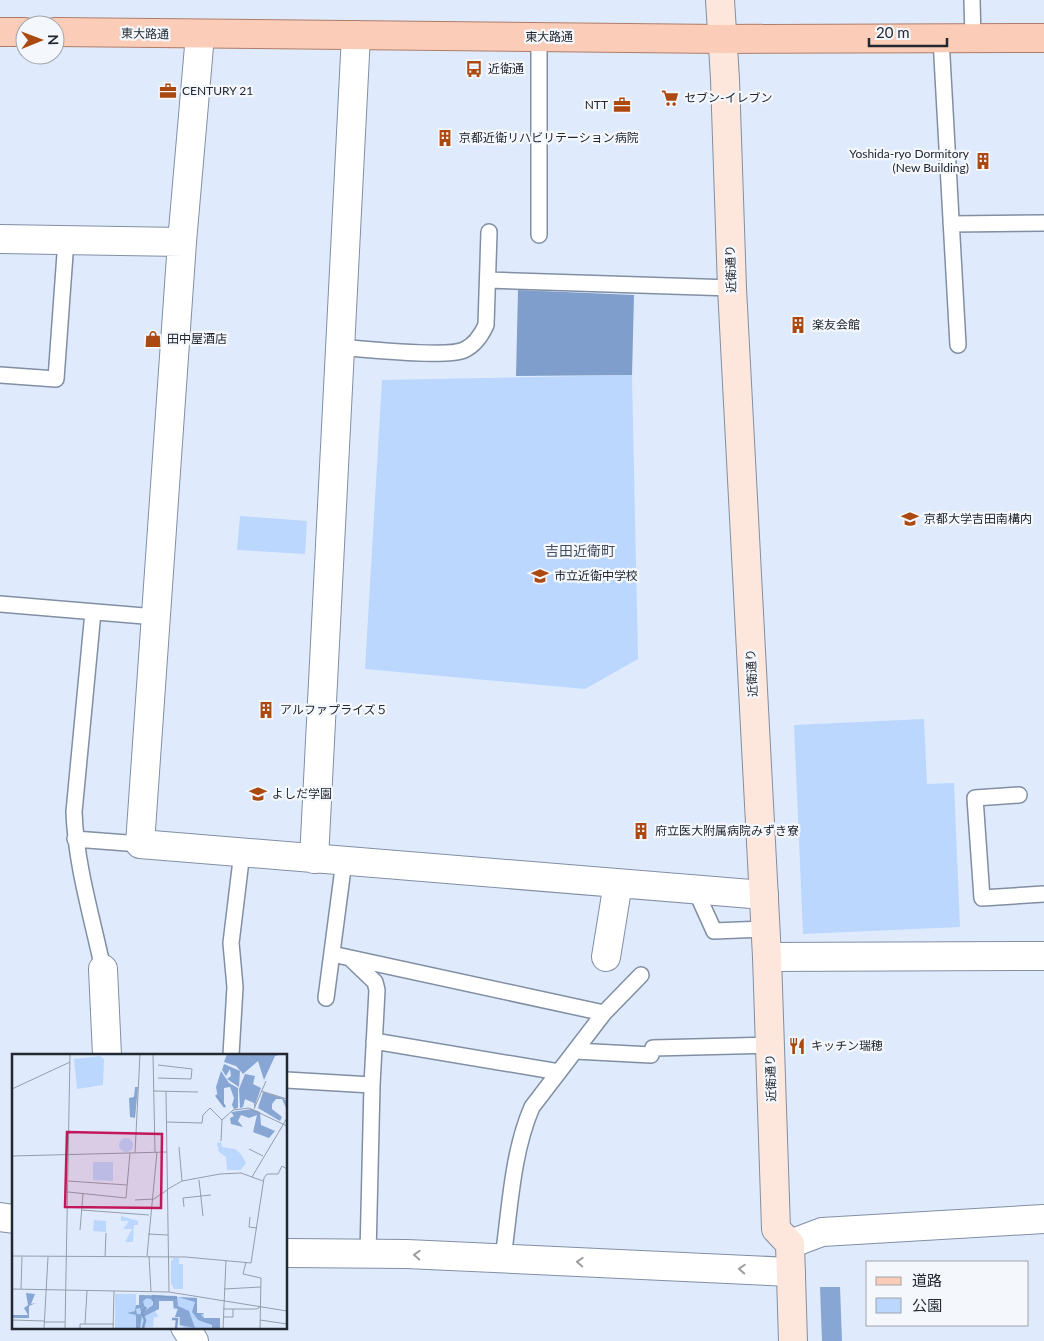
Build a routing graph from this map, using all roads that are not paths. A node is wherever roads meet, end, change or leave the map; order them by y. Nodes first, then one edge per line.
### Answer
1 (720, 0) edge
2 (972, 0) edge
3 (0, 32) edge
4 (15, 32) edge
5 (65, 32) edge
6 (200, 35) junction
7 (356, 36) junction
8 (539, 37) junction
9 (722, 38) junction
10 (973, 38) junction
11 (1044, 38) edge
12 (941, 39) junction
13 (1044, 223) edge
14 (951, 224) junction
15 (489, 232) dead end
16 (539, 235) dead end
17 (0, 239) edge
18 (66, 240) junction
19 (182, 242) junction
20 (488, 280) junction
21 (732, 288) junction
22 (958, 345) dead end
23 (339, 347) junction
24 (0, 375) edge
25 (0, 604) edge
26 (93, 612) junction
27 (156, 616) junction
28 (1019, 795) dead end
29 (75, 839) junction
30 (140, 844) junction
31 (242, 852) junction
32 (314, 858) junction
33 (344, 861) junction
34 (618, 883) junction
35 (695, 889) junction
36 (1044, 894) edge
37 (764, 895) junction
38 (766, 929) junction
39 (332, 954) junction
40 (1044, 956) edge
41 (606, 957) dead end
42 (767, 957) junction
43 (349, 958) junction
44 (103, 969) joint
45 (641, 975) dead end
46 (326, 998) dead end
47 (604, 1013) junction
48 (374, 1041) junction
49 (770, 1045) junction
50 (575, 1051) junction
51 (107, 1054) edge
52 (231, 1054) edge
53 (559, 1072) junction
54 (288, 1080) edge
55 (372, 1085) junction
56 (1044, 1219) edge
57 (790, 1244) junction
58 (288, 1252) edge
59 (368, 1254) junction
60 (503, 1258) junction
61 (791, 1272) junction
62 (187, 1328) edge
63 (194, 1341) edge
64 (793, 1341) edge

1 - 9 street, 近衛通り
2 - 10 lane
3 - 4 main road
5 - 6 main road, 東大路通
6 - 7 main road, 東大路通
6 - 19 street
7 - 8 main road, 東大路通
7 - 23 street
8 - 9 main road, 東大路通
8 - 16 lane
9 - 12 main road, 東大路通
9 - 21 street, 近衛通り
10 - 11 main road, 東大路通
10 - 12 main road, 東大路通
12 - 14 lane
13 - 14 lane
14 - 22 lane
15 - 20 lane
17 - 18 street
18 - 19 street
18 - 24 lane
19 - 27 street
20 - 21 lane
20 - 23 lane
21 - 37 street, 近衛通り
23 - 32 street
25 - 26 lane
26 - 27 lane
26 - 29 lane
27 - 30 street
28 - 36 lane
29 - 30 lane
29 - 44 lane
30 - 31 street
31 - 32 street
31 - 52 lane
32 - 33 street
33 - 34 street
33 - 39 lane
34 - 35 street
34 - 41 street
35 - 37 street
35 - 38 lane
37 - 38 street, 近衛通り
38 - 42 street, 近衛通り
39 - 43 lane
39 - 46 lane
40 - 42 street
42 - 49 street, 近衛通り
43 - 47 lane
43 - 48 lane
44 - 51 street
45 - 47 lane
47 - 50 lane
48 - 53 lane
48 - 55 lane
49 - 50 lane
49 - 57 street, 近衛通り
50 - 53 lane
53 - 60 lane
54 - 55 lane
55 - 59 lane
56 - 57 street
57 - 61 street
58 - 59 street
60 -> 59 street
61 -> 60 street
61 - 64 street
62 - 63 street

